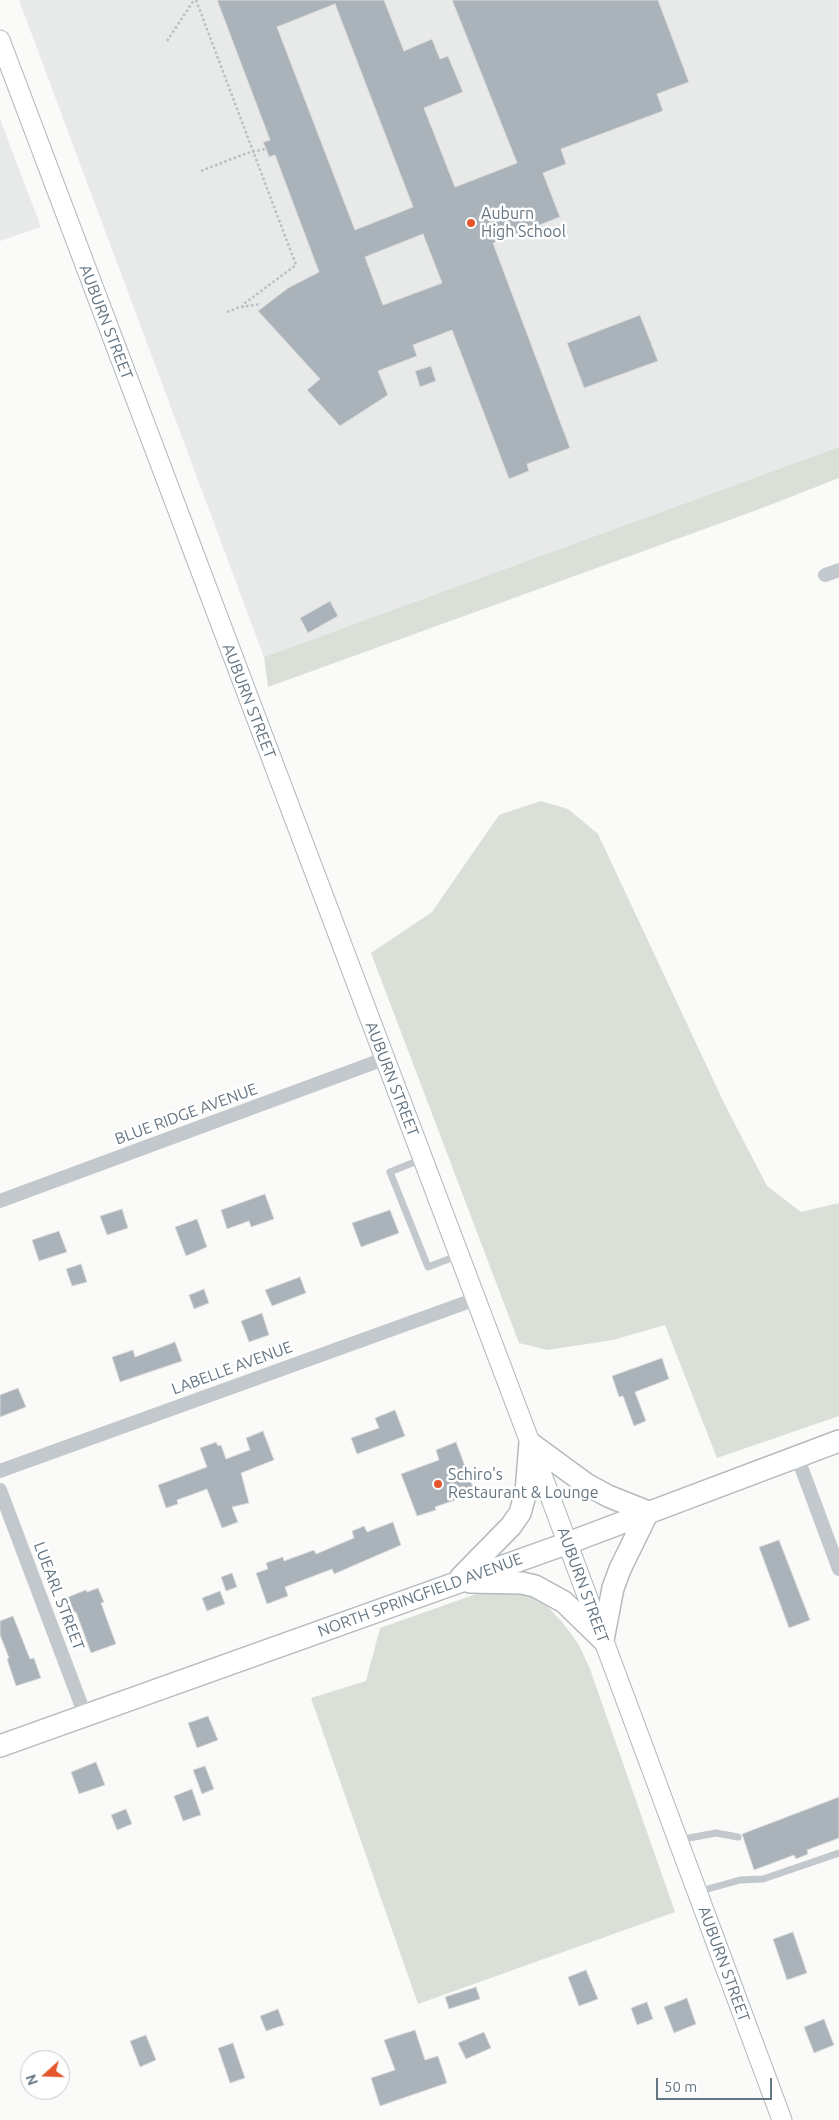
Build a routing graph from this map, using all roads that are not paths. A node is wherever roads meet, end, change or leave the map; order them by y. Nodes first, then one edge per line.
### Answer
1 (0, 40) edge
2 (839, 570) edge
3 (825, 575) dead end
4 (384, 1059) junction
5 (423, 1159) junction
6 (0, 1201) edge
7 (459, 1255) junction
8 (476, 1299) junction
9 (839, 1441) edge
10 (530, 1444) junction
11 (797, 1456) junction
12 (0, 1471) edge
13 (0, 1490) edge
14 (648, 1512) junction
15 (568, 1543) junction
16 (839, 1569) edge
17 (458, 1581) junction
18 (603, 1640) junction
19 (84, 1715) junction
20 (0, 1746) edge
21 (738, 1837) dead end
22 (678, 1840) junction
23 (839, 1853) edge
24 (697, 1892) junction
25 (782, 2120) edge

1 - 4 main road, AUBURN STREET
2 - 3 street
4 - 5 main road, AUBURN STREET
4 - 6 street, BLUE RIDGE AVENUE
5 - 7 main road, AUBURN STREET
5 - 7 lane
7 - 8 main road, AUBURN STREET
8 - 10 main road, AUBURN STREET
8 - 12 street, LABELLE AVENUE
9 - 11 main road, NORTH SPRINGFIELD AVENUE
10 - 14 main road
10 - 15 main road, AUBURN STREET
10 - 17 main road
11 - 14 main road, NORTH SPRINGFIELD AVENUE
11 - 16 street
13 - 19 street, LUEARL STREET
14 - 15 main road, NORTH SPRINGFIELD AVENUE
14 - 18 main road
15 - 17 main road, NORTH SPRINGFIELD AVENUE
15 - 18 main road, AUBURN STREET
17 - 18 main road
17 - 19 main road, NORTH SPRINGFIELD AVENUE
18 - 22 main road, AUBURN STREET
19 - 20 main road, NORTH SPRINGFIELD AVENUE
21 - 22 lane
22 - 24 main road, AUBURN STREET
23 - 24 lane
24 - 25 main road, AUBURN STREET

